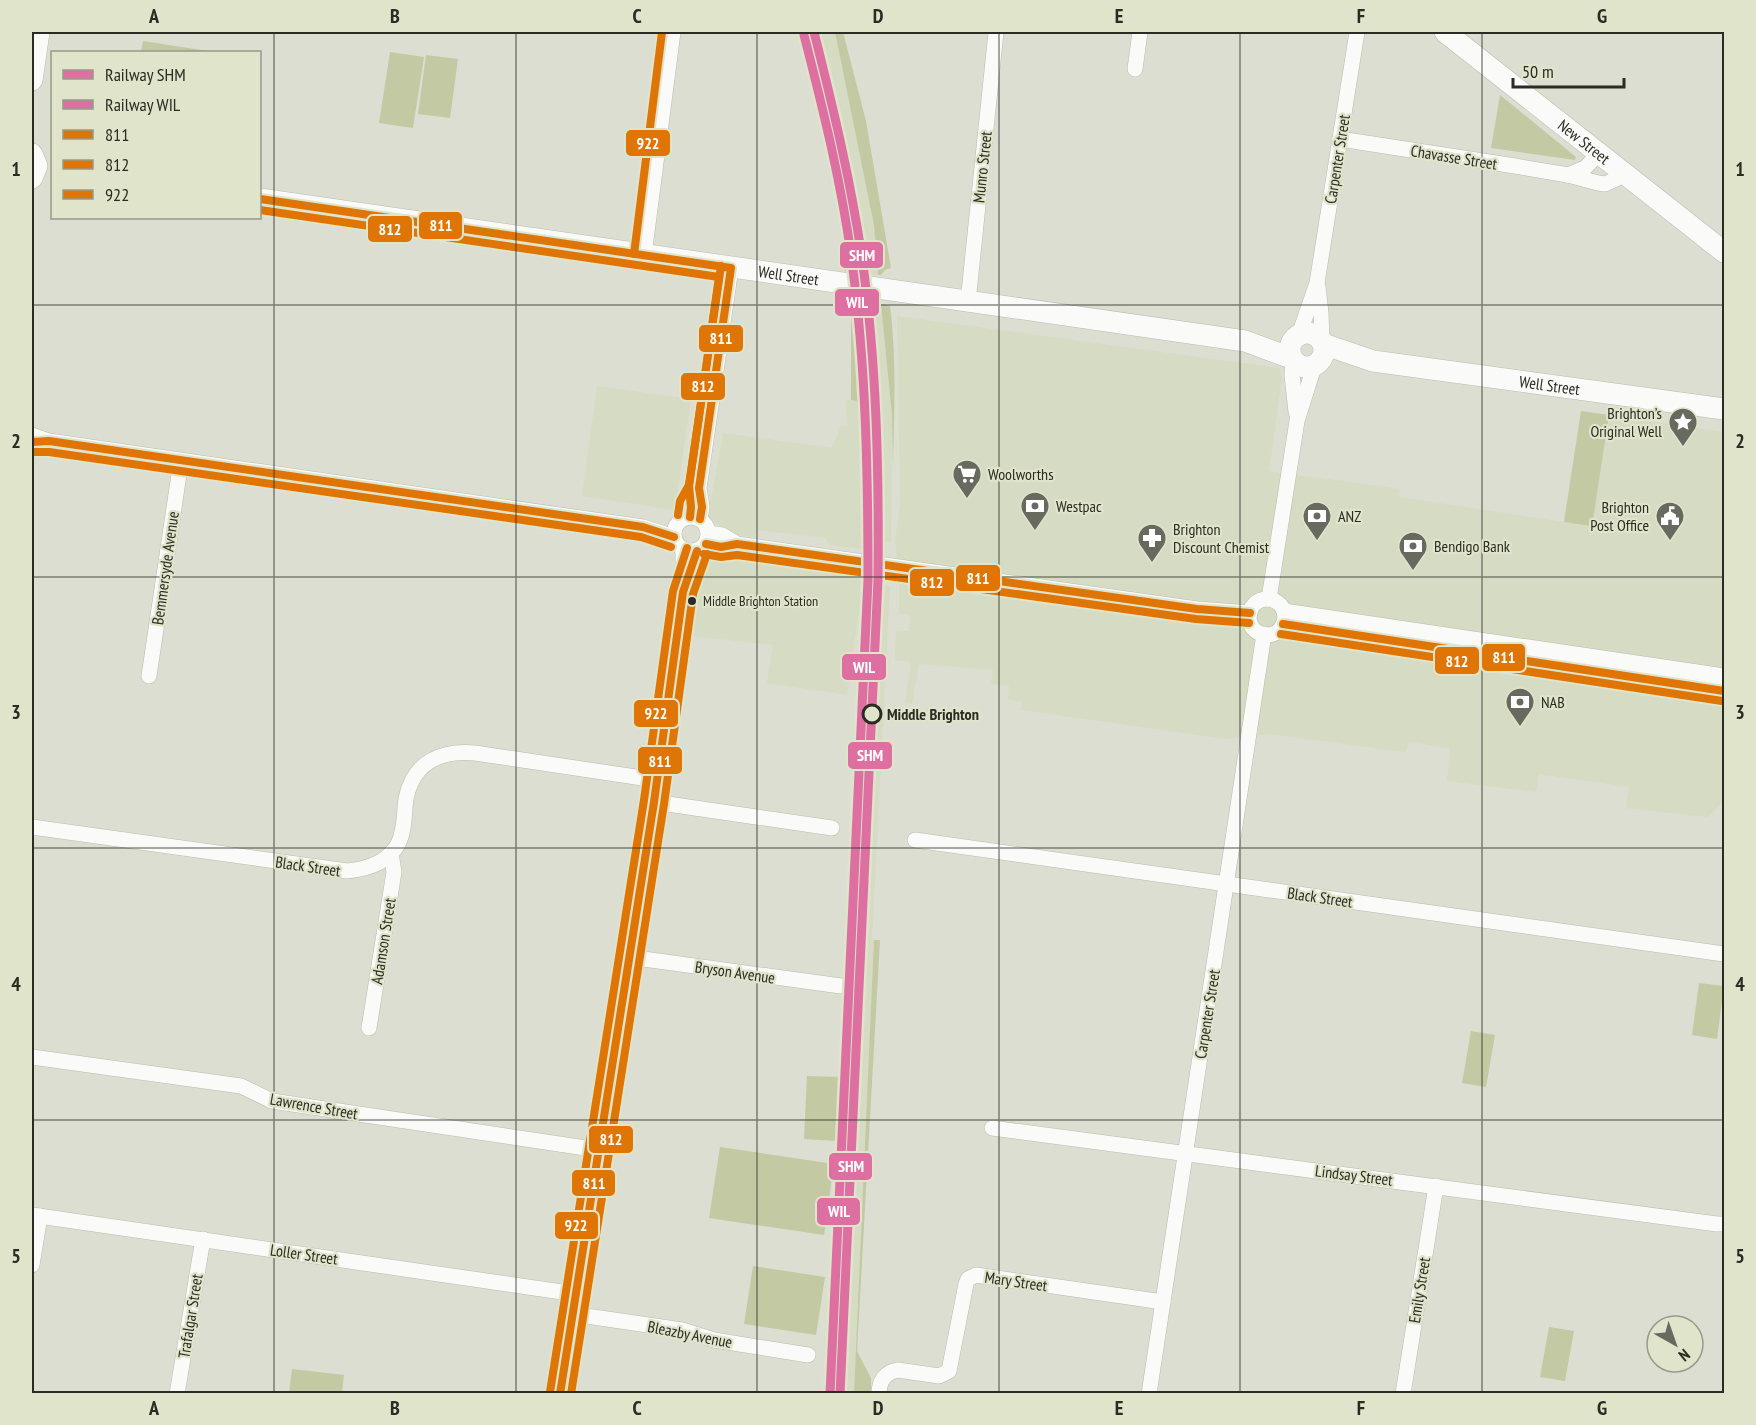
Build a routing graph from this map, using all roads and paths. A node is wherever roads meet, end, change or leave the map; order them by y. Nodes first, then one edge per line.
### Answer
1 (39, 32) edge
2 (673, 32) edge
3 (996, 32) edge
4 (1140, 32) edge
5 (1445, 32) edge
6 (1356, 33) edge
7 (1135, 69) dead end
8 (32, 80) edge
9 (1340, 139) junction
10 (1599, 153) junction
11 (1624, 173) junction
12 (1568, 175) junction
13 (261, 199) edge
14 (1725, 252) edge
15 (644, 255) junction
16 (730, 268) junction
17 (1317, 283) junction
18 (968, 302) junction
19 (1298, 336) junction
20 (1245, 341) junction
21 (1319, 354) junction
22 (1292, 360) junction
23 (1725, 409) edge
24 (1297, 421) junction
25 (32, 435) edge
26 (50, 441) junction
27 (32, 442) edge
28 (181, 461) junction
29 (685, 525) junction
30 (699, 544) junction
31 (1269, 599) junction
32 (1250, 613) junction
33 (1283, 618) junction
34 (1264, 634) junction
35 (149, 676) dead end
36 (1725, 676) edge
37 (1725, 691) edge
38 (657, 780) junction
39 (654, 802) junction
40 (32, 826) edge
41 (832, 828) dead end
42 (915, 840) dead end
43 (391, 853) junction
44 (1227, 884) junction
45 (1725, 954) edge
46 (629, 957) junction
47 (841, 986) dead end
48 (369, 1028) dead end
49 (32, 1057) edge
50 (992, 1128) dead end
51 (599, 1150) junction
52 (1186, 1153) junction
53 (1436, 1186) junction
54 (36, 1215) edge
55 (1722, 1225) edge
56 (203, 1239) junction
57 (32, 1265) edge
58 (576, 1294) junction
59 (1163, 1302) junction
60 (573, 1314) junction
61 (808, 1355) dead end
62 (177, 1394) edge
63 (560, 1394) edge
64 (879, 1394) edge
65 (1149, 1394) edge
66 (1403, 1394) edge

1 - 8 street
2 - 15 street
3 - 18 street, Munro Street
4 - 7 street
5 - 10 street, New Street
6 - 9 street, Carpenter Street
9 - 12 street, Chavasse Street
9 - 17 street, Carpenter Street
10 - 11 street, New Street
10 - 12 street
11 - 12 street, Chavasse Street
11 - 14 street, New Street
13 - 15 street, Well Street
15 - 16 street, Well Street
16 - 18 street, Well Street
16 - 29 street
17 - 19 street, Carpenter Street
17 - 21 street, Carpenter Street
18 - 20 street, Well Street
19 - 20 street, Well Street
19 - 21 street
19 - 22 street
20 - 22 street, Well Street
21 - 22 street
21 - 23 street, Well Street
21 - 24 street, Carpenter Street
22 - 24 street, Carpenter Street
24 - 31 street, Carpenter Street
25 - 26 street
26 - 27 street
26 - 28 street
28 - 29 street
28 - 35 street, Bemmersyde Avenue
29 - 30 street
29 - 30 street
30 - 32 street
30 - 38 street
31 - 32 street
31 - 33 street
32 - 34 street
33 - 34 street
33 - 36 street
33 - 37 street
34 - 44 street, Carpenter Street
38 - 39 street
38 - 43 street
39 - 41 street
39 - 46 street
40 - 43 street, Black Street
42 - 44 street, Black Street
43 - 48 street, Adamson Street
44 - 45 street, Black Street
44 - 52 street, Carpenter Street
46 - 47 street, Bryson Avenue
46 - 51 street
49 - 51 street, Lawrence Street
50 - 52 street, Lindsay Street
51 - 58 street
52 - 53 street, Lindsay Street
52 - 59 street, Carpenter Street
53 - 55 street, Lindsay Street
53 - 66 street, Emily Street
54 - 56 street, Loller Street
54 - 57 street
56 - 58 street, Loller Street
56 - 62 street, Trafalgar Street
58 - 60 street
59 - 64 street, Mary Street
59 - 65 street, Carpenter Street
60 - 61 street, Bleazby Avenue
60 - 63 street

